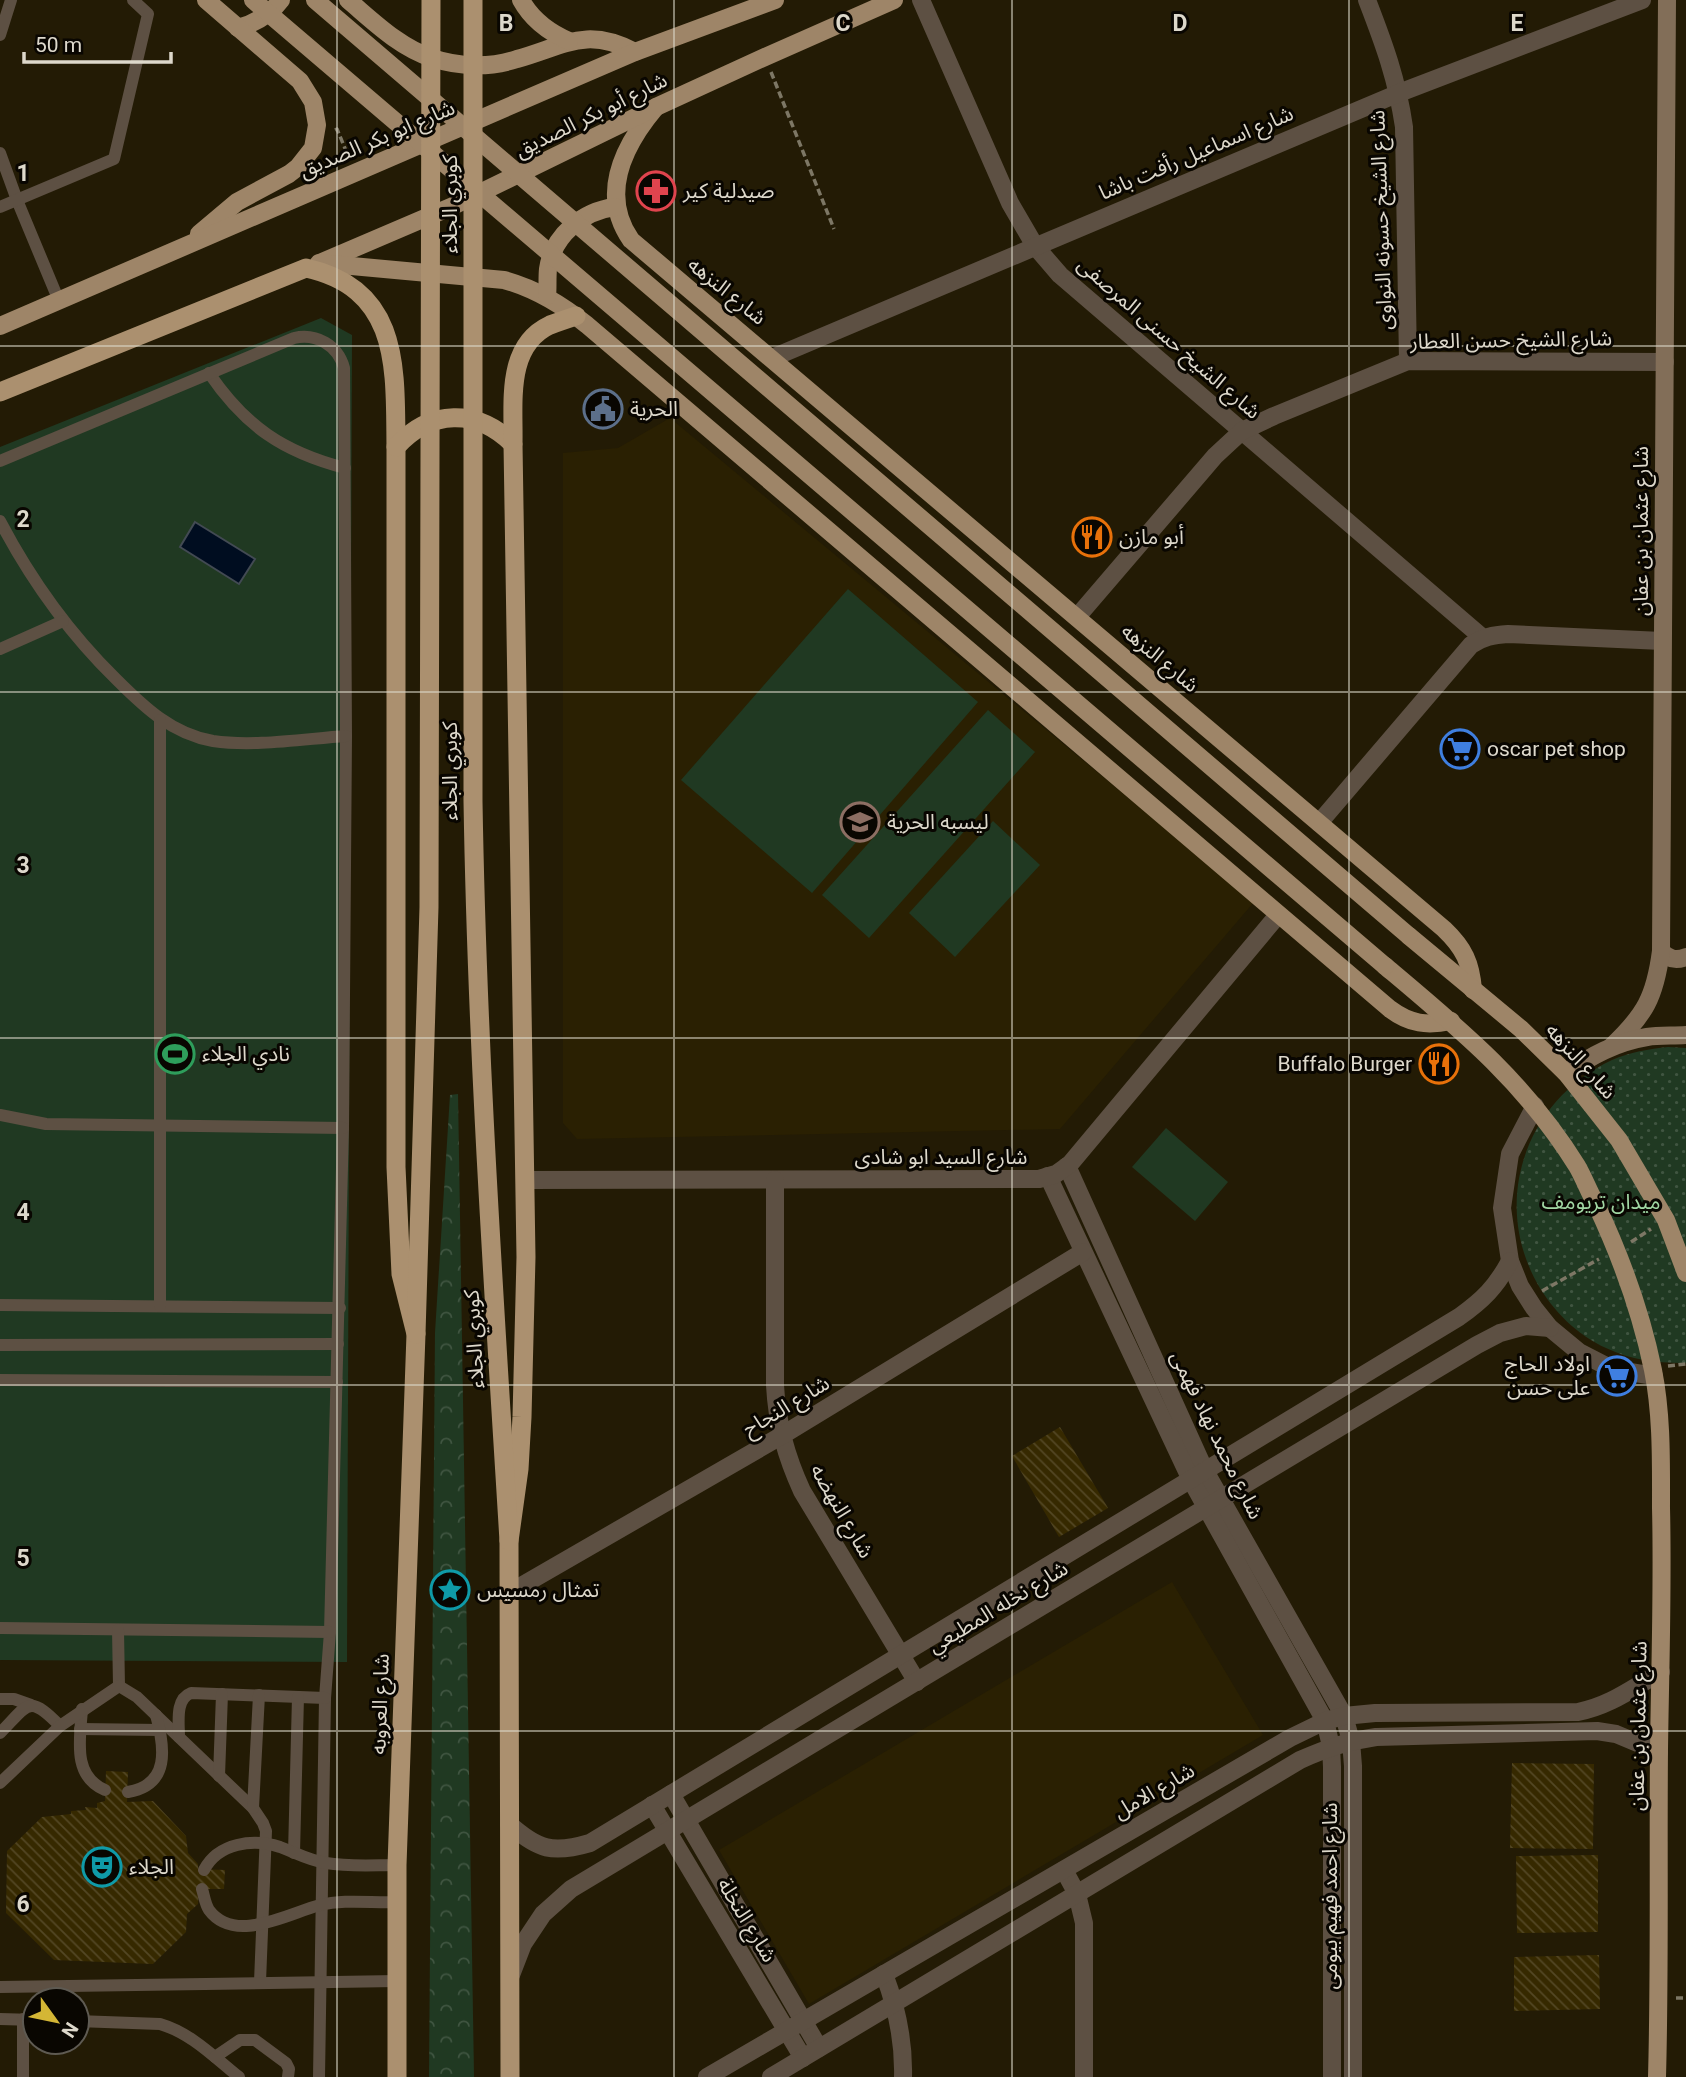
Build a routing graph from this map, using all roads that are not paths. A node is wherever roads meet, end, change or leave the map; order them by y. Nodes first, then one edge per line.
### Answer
1 (11, 0) edge
2 (133, 0) edge
3 (206, 0) edge
4 (253, 0) edge
5 (281, 0) edge
6 (315, 0) edge
7 (348, 0) edge
8 (431, 0) edge
9 (473, 0) edge
10 (521, 0) edge
11 (775, 0) edge
12 (894, 0) edge
13 (921, 0) edge
14 (1367, 0) edge
15 (1642, 0) edge
16 (1667, 0) edge
17 (239, 28) junction
18 (0, 35) edge
19 (569, 41) junction
20 (635, 52) junction
21 (1399, 93) junction
22 (656, 107) junction
23 (0, 153) edge
24 (17, 200) junction
25 (0, 207) edge
26 (615, 207) junction
27 (186, 246) junction
28 (1035, 246) junction
29 (313, 265) junction
30 (547, 296) junction
31 (59, 301) junction
32 (576, 316) junction
33 (0, 327) edge
34 (772, 358) junction
35 (1408, 361) junction
36 (1665, 362) junction
37 (209, 373) junction
38 (0, 393) edge
39 (1242, 431) junction
40 (513, 444) junction
41 (396, 447) junction
42 (0, 461) edge
43 (345, 468) junction
44 (0, 521) edge
45 (1077, 617) junction
46 (63, 621) junction
47 (1483, 638) junction
48 (1662, 641) junction
49 (0, 649) edge
50 (160, 720) junction
51 (346, 736) junction
52 (1319, 823) junction
53 (1278, 915) junction
54 (1661, 951) junction
55 (1686, 957) edge
56 (1473, 990) junction
57 (1451, 1021) junction
58 (1686, 1035) edge
59 (1611, 1047) junction
60 (1566, 1073) junction
61 (1535, 1106) junction
62 (0, 1115) edge
63 (160, 1125) junction
64 (343, 1128) junction
65 (1068, 1166) junction
66 (1048, 1177) junction
67 (526, 1180) junction
68 (775, 1180) junction
69 (1083, 1252) junction
70 (1510, 1261) junction
71 (1686, 1273) edge
72 (0, 1305) edge
73 (159, 1306) junction
74 (340, 1308) junction
75 (1550, 1328) junction
76 (416, 1334) junction
77 (338, 1344) junction
78 (0, 1345) edge
79 (1654, 1376) junction
80 (0, 1380) edge
81 (337, 1382) junction
82 (781, 1436) junction
83 (1198, 1475) junction
84 (1214, 1504) junction
85 (509, 1541) junction
86 (509, 1593) junction
87 (0, 1628) edge
88 (118, 1630) junction
89 (330, 1632) junction
90 (901, 1655) junction
91 (1661, 1672) junction
92 (917, 1682) junction
93 (119, 1686) junction
94 (222, 1694) junction
95 (259, 1695) junction
96 (298, 1697) junction
97 (325, 1698) junction
98 (0, 1699) edge
99 (31, 1706) junction
100 (82, 1709) junction
101 (156, 1714) junction
102 (1344, 1716) junction
103 (1325, 1721) junction
104 (60, 1726) junction
105 (80, 1730) junction
106 (160, 1730) junction
107 (0, 1733) edge
108 (179, 1737) junction
109 (1350, 1741) junction
110 (1331, 1746) junction
111 (1659, 1752) junction
112 (219, 1776) junction
113 (1, 1780) edge
114 (105, 1790) dead end
115 (128, 1792) dead end
116 (671, 1794) junction
117 (652, 1805) junction
118 (253, 1808) junction
119 (686, 1820) junction
120 (509, 1824) junction
121 (667, 1831) junction
122 (265, 1843) junction
123 (294, 1853) junction
124 (323, 1863) junction
125 (397, 1865) junction
126 (204, 1870) dead end
127 (1064, 1870) junction
128 (202, 1889) dead end
129 (1077, 1894) junction
130 (397, 1902) junction
131 (321, 1905) junction
132 (262, 1926) junction
133 (884, 1974) junction
134 (510, 1979) junction
135 (397, 1981) junction
136 (260, 1982) junction
137 (321, 1982) junction
138 (0, 1987) edge
139 (895, 2003) junction
140 (0, 2018) edge
141 (21, 2019) edge
142 (803, 2021) junction
143 (91, 2022) edge
144 (787, 2031) junction
145 (811, 2053) junction
146 (25, 2056) edge
147 (215, 2057) junction
148 (713, 2075) edge
149 (23, 2077) edge
150 (239, 2077) edge
151 (288, 2077) edge
152 (319, 2077) edge
153 (397, 2077) edge
154 (510, 2077) edge
155 (771, 2077) edge
156 (904, 2077) edge
157 (1084, 2077) edge
158 (1332, 2077) edge
159 (1353, 2077) edge
160 (1657, 2077) edge

1 - 18 lane
2 - 24 lane
3 - 17 main road
4 - 57 main road, bridge
5 - 17 main road
6 - 56 main road, bridge
7 - 19 main road
8 - 76 highway, كوبري الجلاء, bridge
9 - 85 highway, كوبري الجلاء, bridge
10 - 19 main road
11 - 20 main road, شارع ابو بكر الصديق
12 - 22 main road, شارع أبو بكر الصديق
13 - 28 street, شارع الشيخ حسنى المرصفى
14 - 21 street, شارع الشيخ حسونه النواوى
15 - 21 street, شارع اسماعيل رأفت باشا
16 - 36 main road, شارع عثمان بن عفان
17 - 27 main road
19 - 20 main road
20 - 27 main road, شارع ابو بكر الصديق
21 - 28 street, شارع اسماعيل رأفت باشا
21 - 35 street, شارع الشيخ حسونه النواوى
22 - 26 main road
22 - 29 main road, شارع أبو بكر الصديق
23 - 24 lane
24 - 25 lane
24 - 31 lane
26 - 30 main road
26 - 34 main road, شارع النزهه
27 - 31 main road, شارع ابو بكر الصديق
28 - 34 street, شارع اسماعيل رأفت باشا
28 - 39 street, شارع الشيخ حسنى المرصفى
29 - 30 main road
29 - 38 highway
29 - 41 highway
30 - 32 main road
31 - 33 main road, شارع ابو بكر الصديق
32 - 40 highway
32 - 53 main road
34 - 45 main road, شارع النزهه
35 - 36 street, شارع الشيخ حسن العطار
35 - 39 street, شارع الشيخ حسن العطار
36 - 48 main road, شارع عثمان بن عفان
37 - 42 lane
37 - 43 lane
37 - 43 lane
39 - 45 street, شارع الشيخ حسن العطار
39 - 47 street, شارع الشيخ حسنى المرصفى
40 - 41 highway
40 - 67 highway
41 - 76 highway
43 - 51 lane
44 - 46 lane
45 - 52 main road, شارع النزهه
46 - 49 lane
46 - 50 lane
47 - 48 street
47 - 52 street
48 - 54 main road, شارع عثمان بن عفان
50 - 51 lane
50 - 63 lane
51 - 64 lane
52 - 56 main road, شارع النزهه
53 - 57 main road
53 - 65 street, شارع السيد ابو شادى
54 - 55 main road
54 - 59 main road, شارع عثمان بن عفان
56 - 60 main road, شارع النزهه
57 - 61 main road
58 - 59 main road
59 - 60 main road
60 - 71 main road, شارع النزهه
61 - 70 street
61 - 79 main road
62 - 63 lane
63 - 64 lane
63 - 73 lane
64 - 74 lane
65 - 66 street, شارع السيد ابو شادى
65 - 83 street, شارع محمد نهاد فهمى
66 - 68 street, شارع السيد ابو شادى
66 - 69 street, شارع محمد نهاد فهمى
67 - 68 street, شارع السيد ابو شادى
67 - 85 highway
68 - 82 street, شارع النهضه
69 - 82 street, شارع النجاح
69 - 83 street, شارع محمد نهاد فهمى
70 - 75 street
70 - 83 street, شارع نخله المطيعي
72 - 73 lane
73 - 74 lane
74 - 77 lane
75 - 79 street
75 - 84 street, شارع نخله المطيعي
76 - 125 highway, شارع العروبه
77 - 78 lane
77 - 81 lane
79 - 91 main road, شارع عثمان بن عفان
80 - 81 lane
81 - 89 lane
82 - 86 street, شارع النجاح
82 - 90 street, شارع النهضه
83 - 84 street, شارع محمد نهاد فهمى
83 - 90 street, شارع نخله المطيعي
84 - 92 street, شارع نخله المطيعي
84 - 102 street, شارع محمد نهاد فهمى
84 - 103 street, شارع محمد نهاد فهمى
85 - 86 highway
86 - 120 highway
87 - 88 lane
88 - 89 lane
88 - 93 lane
89 - 97 lane
90 - 92 street, شارع النهضه
90 - 116 street, شارع نخله المطيعي
91 - 102 street, شارع الامل
91 - 111 main road, شارع عثمان بن عفان
92 - 119 street, شارع نخله المطيعي
93 - 100 lane
93 - 101 lane
94 - 95 lane
94 - 108 lane
94 - 112 lane
95 - 96 lane
95 - 118 lane
96 - 97 lane
96 - 123 lane
97 - 124 lane
98 - 99 lane
99 - 104 lane
99 - 107 lane
100 - 104 lane
100 - 105 lane
101 - 106 lane
101 - 108 lane
102 - 103 street, شارع الامل
102 - 109 street, شارع احمد فهيم بيومى
103 - 110 street, شارع احمد فهيم بيومى
103 - 127 street, شارع الامل
104 - 113 lane
105 - 106 lane
105 - 114 lane
106 - 115 lane
108 - 112 lane
109 - 110 street
109 - 111 street
109 - 159 street, شارع احمد فهيم بيومى
110 - 129 street
110 - 158 street, شارع احمد فهيم بيومى
111 - 160 main road, شارع عثمان بن عفان
112 - 118 lane
116 - 117 street, شارع نخله المطيعي
116 - 119 street, شارع النخلة
117 - 120 street, شارع نخله المطيعي
117 - 121 street, شارع النخلة
118 - 122 lane
119 - 121 street, شارع نخله المطيعي
119 - 142 street, شارع النخلة
120 - 134 highway
121 - 134 street, شارع نخله المطيعي
121 - 144 street, شارع النخلة
122 - 123 lane
122 - 126 lane
122 - 132 lane
123 - 124 lane
124 - 125 lane
124 - 131 lane
125 - 130 highway, شارع العروبه
127 - 129 street
127 - 133 street, شارع الامل
128 - 132 lane
129 - 139 street
129 - 157 street
130 - 131 lane
130 - 135 highway, شارع العروبه
131 - 132 lane
131 - 137 lane
132 - 136 lane
133 - 139 street
133 - 142 street, شارع الامل
134 - 154 highway
135 - 137 lane
135 - 153 highway, شارع العروبه
136 - 137 lane
136 - 138 lane
137 - 152 lane
139 - 145 street
139 - 156 street
140 - 141 lane
142 - 144 street, شارع الامل
142 - 145 street, شارع النخلة
143 - 147 lane
144 - 145 street, شارع النخلة
144 - 148 street, شارع الامل
145 - 155 street
146 - 149 lane
147 - 150 lane
147 - 151 lane

